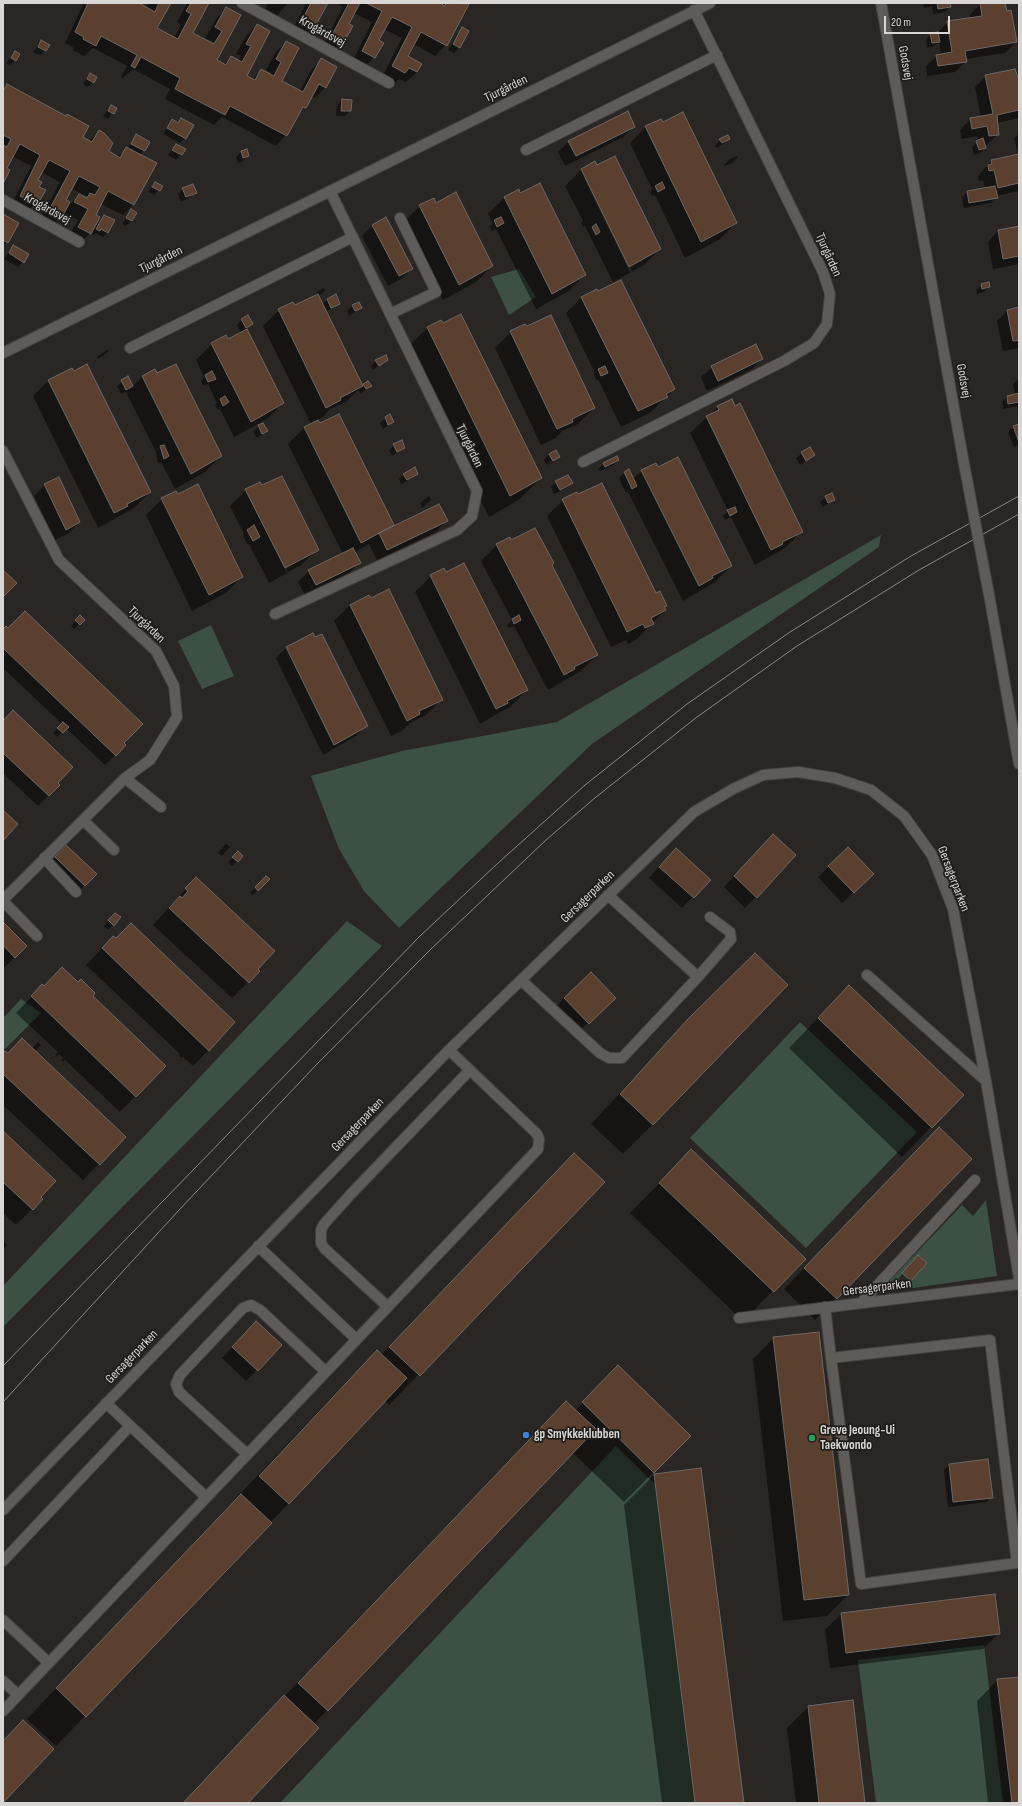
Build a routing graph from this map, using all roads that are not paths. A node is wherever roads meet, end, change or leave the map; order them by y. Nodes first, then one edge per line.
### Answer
1 (242, 3) edge
2 (710, 3) edge
3 (881, 3) edge
4 (694, 10) junction
5 (717, 55) junction
6 (389, 83) dead end
7 (526, 150) dead end
8 (330, 191) junction
9 (3, 200) edge
10 (400, 218) dead end
11 (352, 237) junction
12 (79, 242) dead end
13 (390, 314) junction
14 (130, 348) dead end
15 (3, 353) edge
16 (3, 451) edge
17 (583, 462) dead end
18 (276, 614) dead end
19 (1019, 764) edge
20 (124, 778) junction
21 (161, 807) dead end
22 (83, 820) junction
23 (114, 850) dead end
24 (44, 858) junction
25 (76, 892) dead end
26 (608, 895) junction
27 (3, 900) edge
28 (710, 918) dead end
29 (37, 936) dead end
30 (867, 975) dead end
31 (698, 977) junction
32 (521, 980) junction
33 (449, 1050) junction
34 (470, 1070) junction
35 (986, 1081) junction
36 (975, 1180) dead end
37 (258, 1246) junction
38 (1019, 1278) edge
39 (1019, 1284) edge
40 (861, 1303) junction
41 (387, 1306) junction
42 (825, 1307) junction
43 (739, 1318) dead end
44 (356, 1338) junction
45 (831, 1358) junction
46 (325, 1371) junction
47 (106, 1403) junction
48 (130, 1426) junction
49 (247, 1454) junction
50 (206, 1498) junction
51 (1015, 1507) edge
52 (3, 1510) edge
53 (3, 1561) edge
54 (3, 1620) edge
55 (49, 1663) junction
56 (3, 1680) edge
57 (18, 1695) junction
58 (3, 1710) edge

1 - 6 street, Krogårdsvej
2 - 4 street, Tjurgården
3 - 19 street, Godsvej, bridge
4 - 5 street, Tjurgården
4 - 8 street, Tjurgården
5 - 7 street
5 - 17 street, Tjurgården
8 - 11 street, Tjurgården
8 - 15 street, Tjurgården
9 - 12 street, Krogårdsvej
10 - 13 street
11 - 13 street, Tjurgården
11 - 14 street
13 - 18 street, Tjurgården
16 - 20 street, Tjurgården
20 - 21 street
20 - 22 street, Tjurgården
22 - 23 street
22 - 24 street, Tjurgården
24 - 25 street
24 - 27 street, Tjurgården
26 - 31 street
26 - 32 street, Gersagerparken
26 - 35 street, Gersagerparken
27 - 29 street
28 - 31 street
30 - 35 street
31 - 32 street
32 - 33 street, Gersagerparken
33 - 34 street
33 - 37 street, Gersagerparken
34 - 41 street
34 - 41 street
35 - 38 street, Gersagerparken
36 - 40 street
37 - 44 street
37 - 47 street, Gersagerparken
39 - 40 street, Gersagerparken
40 - 42 street, Gersagerparken
41 - 44 street
42 - 43 street, Gersagerparken
42 - 45 street
44 - 46 street
45 - 51 street
45 - 51 street
46 - 49 street
46 - 49 street
47 - 48 street
47 - 52 street, Gersagerparken
48 - 50 street
48 - 53 street
49 - 50 street
50 - 55 street
54 - 55 street
55 - 57 street
56 - 57 street
57 - 58 street

